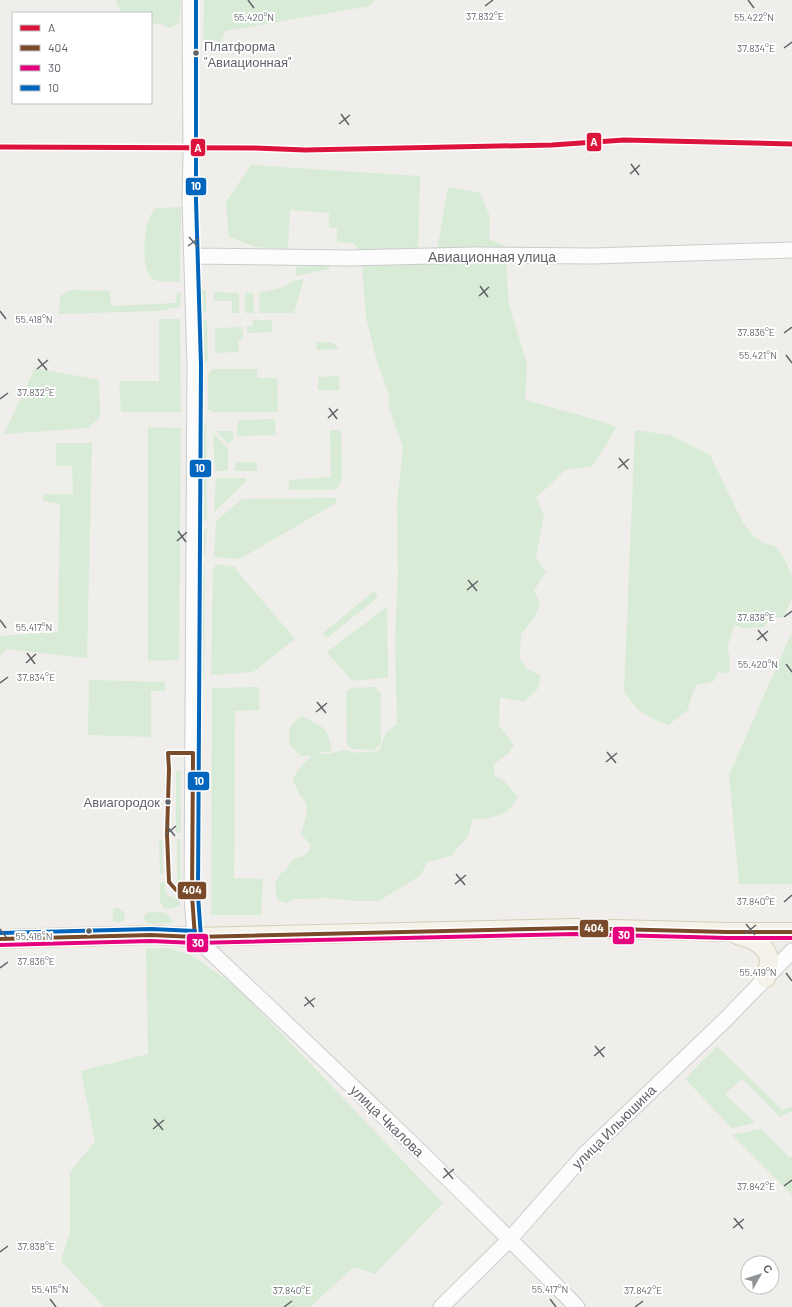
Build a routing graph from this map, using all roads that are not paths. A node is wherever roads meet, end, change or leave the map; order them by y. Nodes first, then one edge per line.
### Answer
1 (190, 0) edge
2 (792, 250) edge
3 (192, 256) junction
4 (727, 932) junction
5 (792, 932) edge
6 (195, 937) junction
7 (0, 940) edge
8 (792, 951) edge
9 (766, 978) junction
10 (510, 1239) junction
11 (441, 1307) edge
12 (577, 1307) edge

1 - 3 street
2 - 3 street, Авиационная улица
3 - 6 street
4 - 5 main road
4 - 6 main road
4 - 9 main road
6 - 7 main road
6 - 10 street, улица Чкалова
8 - 9 street, улица Ильюшина
9 - 10 street, улица Ильюшина
10 - 11 street, улица Ильюшина
10 - 12 street, улица Чкалова

